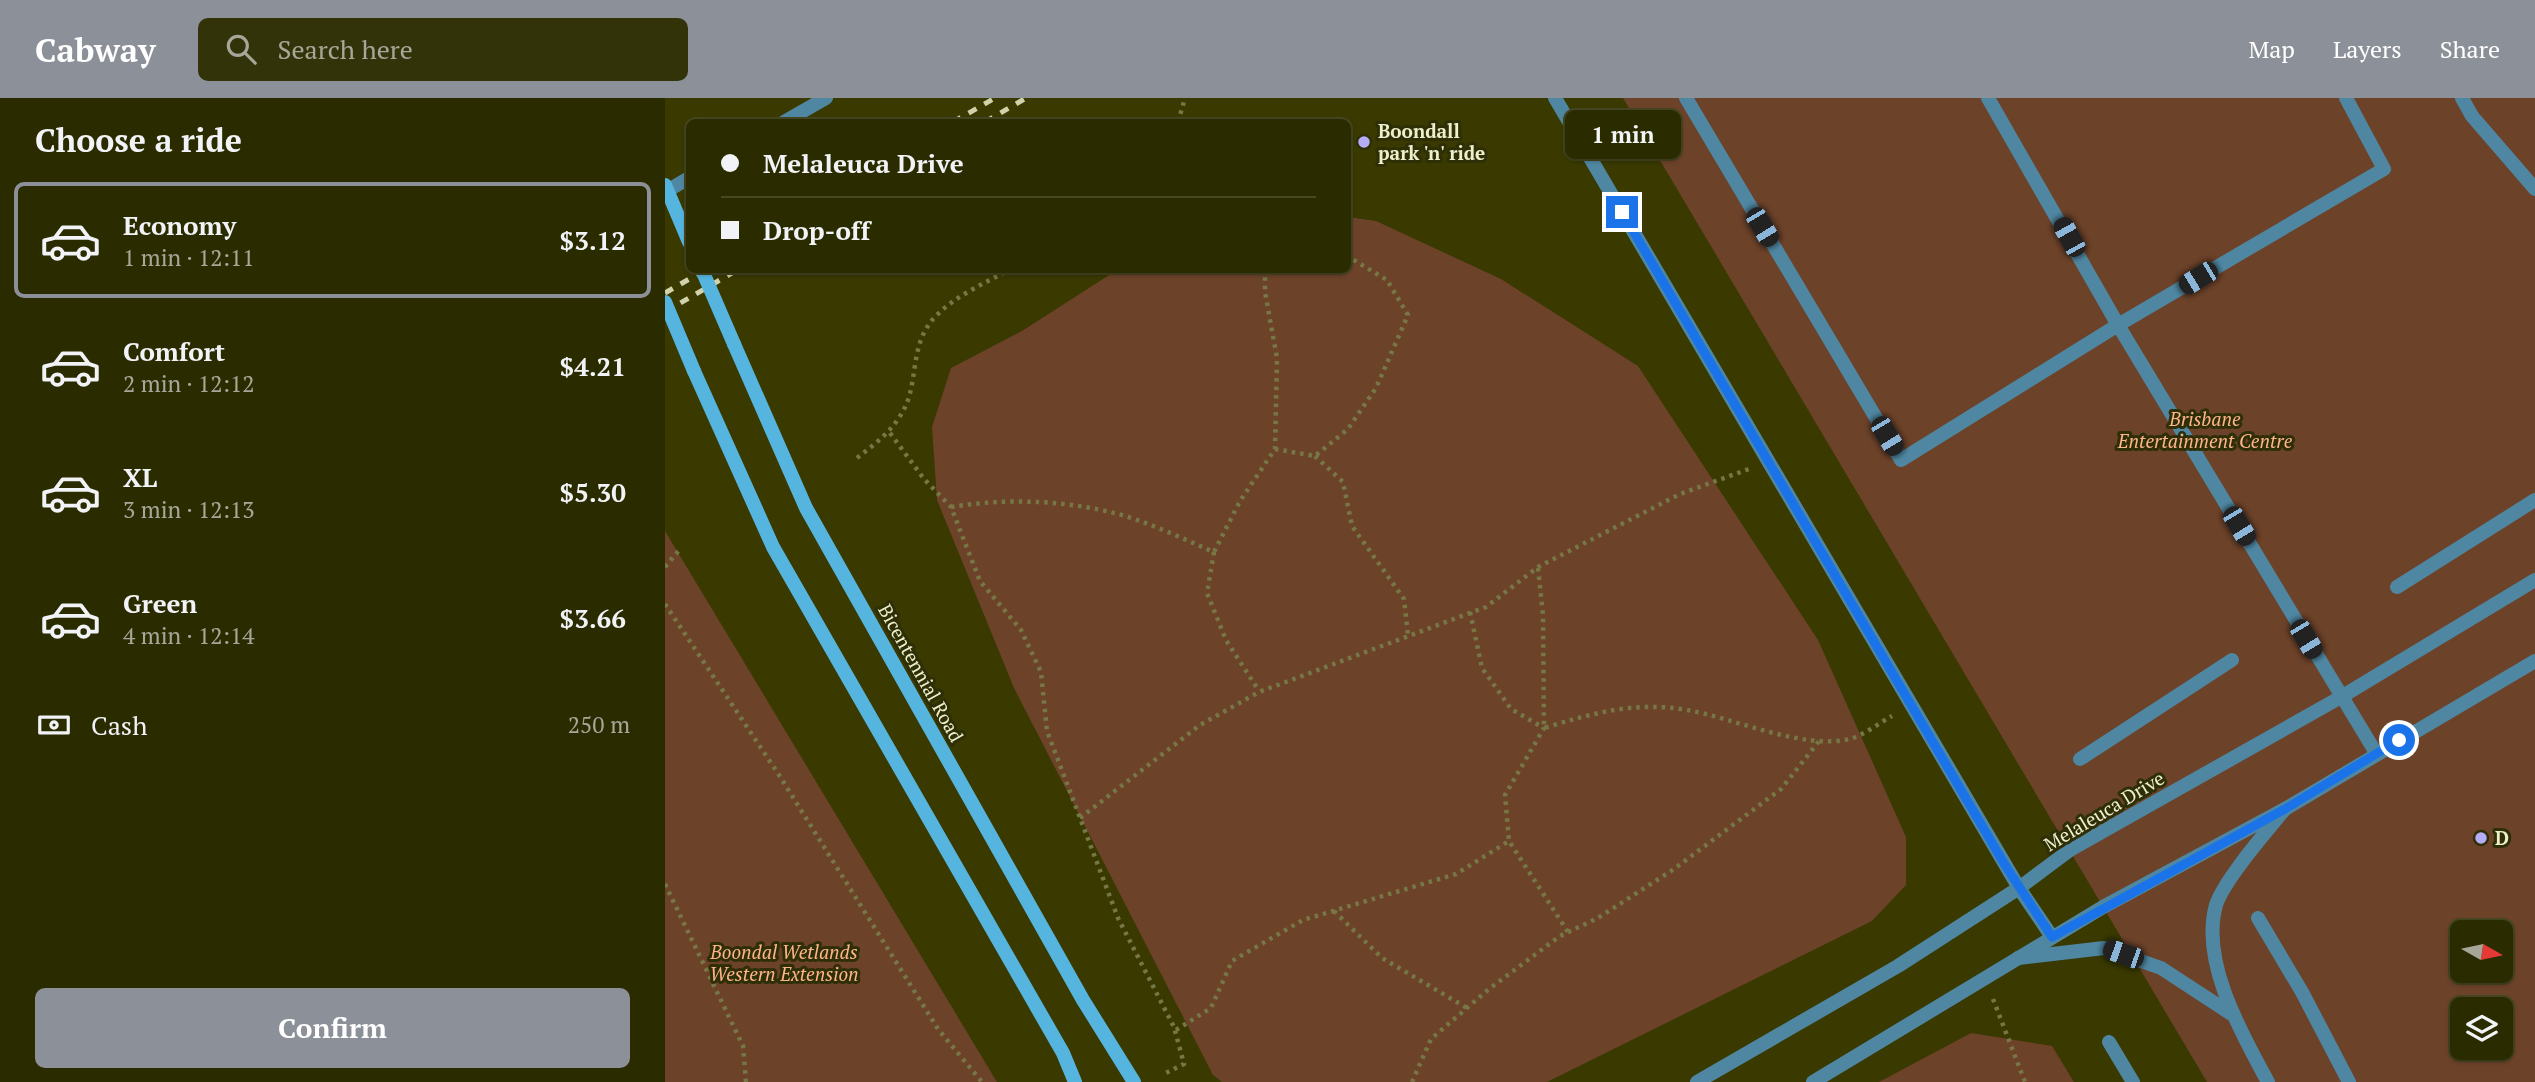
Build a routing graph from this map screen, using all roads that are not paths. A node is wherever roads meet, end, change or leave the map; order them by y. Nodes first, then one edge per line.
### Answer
1 (825, 98) edge
2 (1555, 98) edge
3 (1686, 98) edge
4 (1988, 98) edge
5 (2346, 98) edge
6 (2462, 98) edge
7 (788, 119) edge
8 (686, 180) edge
9 (665, 185) edge
10 (2535, 189) edge
11 (665, 192) edge
12 (686, 235) edge
13 (703, 273) edge
14 (665, 302) edge
15 (2118, 325) junction
16 (2535, 500) edge
17 (2535, 580) edge
18 (2397, 587) dead end
19 (2232, 660) dead end
20 (2535, 661) edge
21 (2341, 697) junction
22 (2376, 753) junction
23 (2080, 759) dead end
24 (2285, 809) junction
25 (2019, 888) junction
26 (2257, 918) dead end
27 (2052, 937) junction
28 (2018, 958) junction
29 (2234, 1016) junction
30 (2109, 1042) dead end
31 (1075, 1082) edge
32 (1134, 1082) edge
33 (1697, 1082) edge
34 (1813, 1082) edge
35 (2133, 1082) edge
36 (2268, 1082) edge
37 (2349, 1082) edge

1 - 7 street
2 - 25 street
3 - 15 street
4 - 15 street
5 - 15 street
6 - 10 street
8 - 11 street
9 - 12 main road, bridge
13 - 32 main road, Bicentennial Road, bridge
14 - 31 main road, bridge
15 - 21 street
16 - 18 street
17 - 21 street, Melaleuca Drive
19 - 23 street
20 - 22 street
21 - 22 street
21 - 25 street, Melaleuca Drive
22 - 24 street
24 - 27 street
24 - 29 street
25 - 27 street
25 - 33 street, Melaleuca Drive
26 - 37 street
27 - 28 street
28 - 29 street
28 - 34 street
29 - 36 street
30 - 35 street

